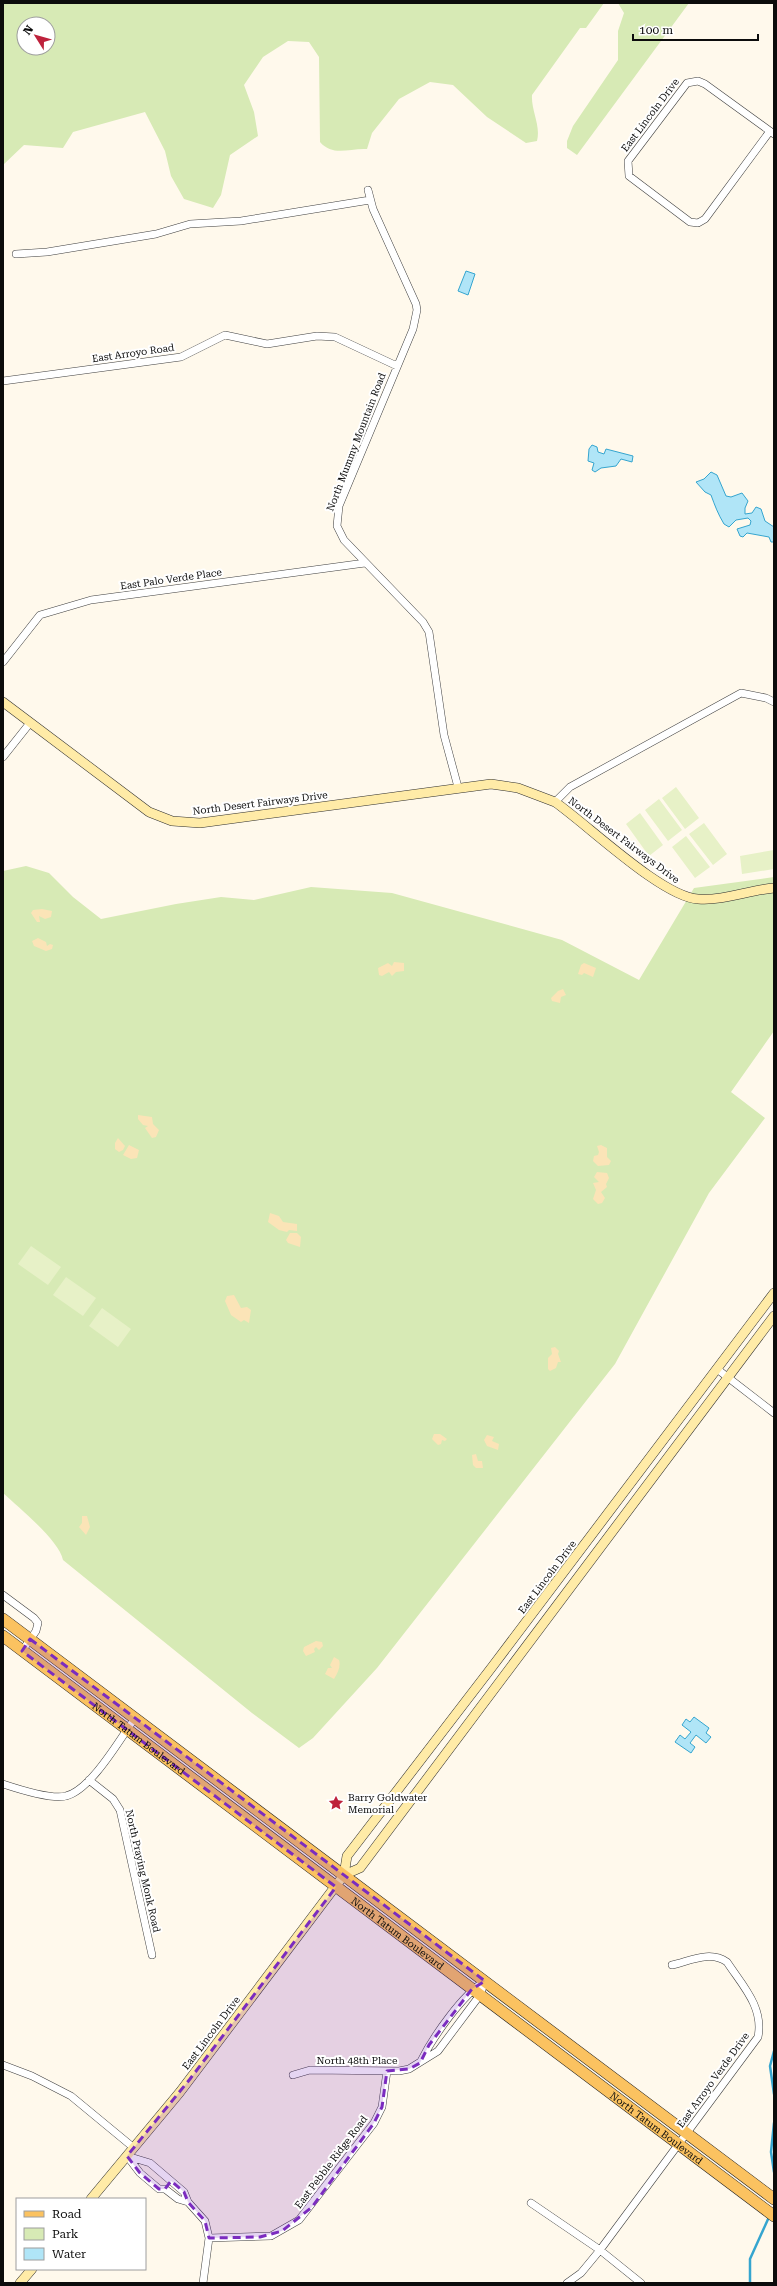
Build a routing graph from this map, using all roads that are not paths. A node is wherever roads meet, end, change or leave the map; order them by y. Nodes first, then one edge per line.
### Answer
1 (772, 132) edge
2 (368, 190) dead end
3 (370, 200) junction
4 (16, 254) dead end
5 (397, 366) junction
6 (3, 381) edge
7 (365, 563) junction
8 (3, 662) edge
9 (3, 702) edge
10 (774, 702) edge
11 (30, 723) junction
12 (3, 757) edge
13 (458, 787) junction
14 (555, 802) junction
15 (774, 888) edge
16 (774, 1294) edge
17 (774, 1316) edge
18 (717, 1369) junction
19 (728, 1378) junction
20 (774, 1413) edge
21 (3, 1595) edge
22 (3, 1618) edge
23 (3, 1636) edge
24 (30, 1639) junction
25 (22, 1651) junction
26 (135, 1718) junction
27 (127, 1730) junction
28 (89, 1780) junction
29 (3, 1784) edge
30 (344, 1875) junction
31 (336, 1887) junction
32 (152, 1955) dead end
33 (672, 1965) dead end
34 (485, 1981) junction
35 (476, 1992) junction
36 (420, 2063) junction
37 (3, 2065) edge
38 (387, 2071) junction
39 (293, 2075) dead end
40 (686, 2134) junction
41 (679, 2144) junction
42 (134, 2148) junction
43 (128, 2156) junction
44 (171, 2181) junction
45 (165, 2189) junction
46 (92, 2198) edge
47 (774, 2199) edge
48 (188, 2202) junction
49 (531, 2203) dead end
50 (774, 2216) edge
51 (209, 2238) junction
52 (600, 2250) junction
53 (31, 2270) edge
54 (20, 2283) edge
55 (203, 2283) edge
56 (567, 2283) edge
57 (641, 2283) edge

1 - 1 street, East Lincoln Drive
2 - 3 street, North Mummy Mountain Road
3 - 4 street
3 - 5 street, North Mummy Mountain Road
5 - 6 street, East Arroyo Road
5 - 7 street, North Mummy Mountain Road
7 - 8 street, East Palo Verde Place
7 - 13 street, North Mummy Mountain Road
9 - 11 main road, North Desert Fairways Drive
10 - 14 street, North Desert Fairways Drive
11 - 12 street
11 - 13 main road, North Desert Fairways Drive
13 - 14 main road, North Desert Fairways Drive
14 - 15 main road, North Desert Fairways Drive
16 - 18 main road, East Lincoln Drive
17 - 19 main road, East Lincoln Drive
18 - 19 street
18 - 30 main road, East Lincoln Drive
19 - 20 street
19 - 30 main road, East Lincoln Drive
21 - 24 street
22 - 24 main road, North Tatum Boulevard
23 - 25 main road, North Tatum Boulevard
24 - 25 street
24 - 26 main road, North Tatum Boulevard
25 - 27 main road, North Tatum Boulevard
26 - 27 street
26 - 30 main road, North Tatum Boulevard
27 - 28 street
27 - 31 main road, North Tatum Boulevard
28 - 29 street
28 - 32 street, North Praying Monk Road
30 - 31 main road, East Lincoln Drive
30 - 34 main road, North Tatum Boulevard
31 - 35 main road, North Tatum Boulevard
31 - 42 main road, East Lincoln Drive
33 - 40 street, East Arroyo Verde Drive
34 - 35 street, North 48th Place
34 - 40 main road, North Tatum Boulevard
35 - 36 street, North 48th Place
35 - 36 street, North 48th Place
35 - 41 main road, North Tatum Boulevard
36 - 38 street, North 48th Place
37 - 42 street
38 - 39 street, North 48th Place
38 - 51 street, East Pebble Ridge Road
40 - 41 street, East Arroyo Verde Drive
40 - 47 main road, North Tatum Boulevard
41 - 50 main road, North Tatum Boulevard
41 - 52 street, East Arroyo Verde Drive
42 - 43 main road, East Lincoln Drive
43 - 44 street
43 - 45 street
43 - 46 main road, East Lincoln Drive
44 - 45 street
44 - 48 street
45 - 48 street
48 - 51 street
49 - 52 street
51 - 55 street
52 - 56 street, East Arroyo Verde Drive
52 - 57 street
53 - 54 main road

